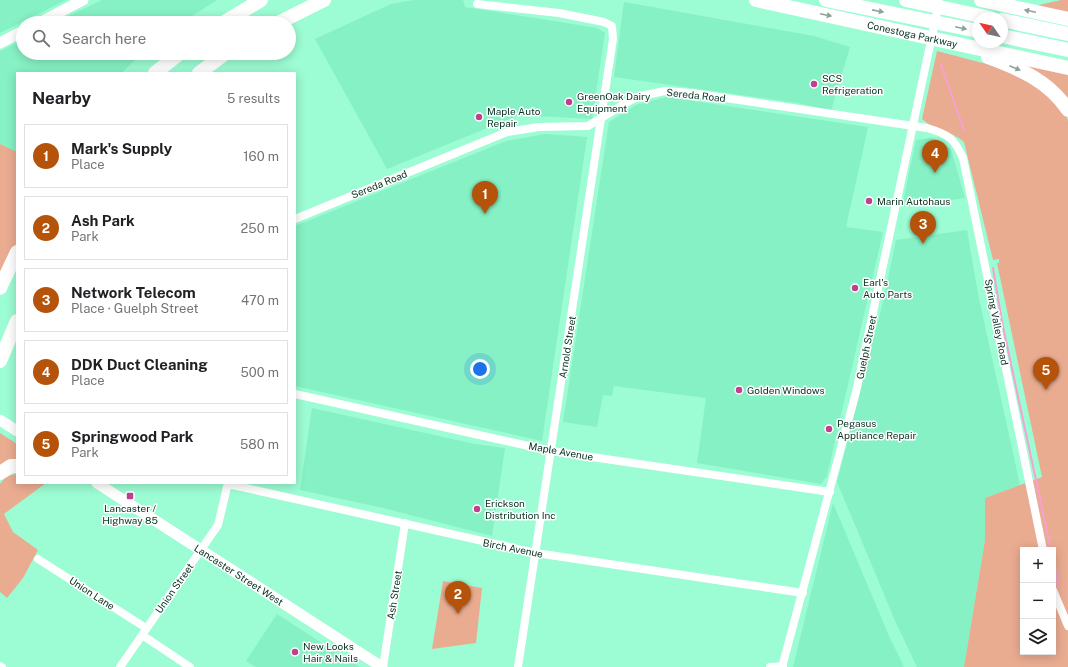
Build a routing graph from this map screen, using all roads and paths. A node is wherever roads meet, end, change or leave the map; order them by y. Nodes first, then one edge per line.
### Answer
1 (84, 0) edge
2 (260, 0) edge
3 (324, 0) edge
4 (756, 0) edge
5 (826, 0) edge
6 (906, 0) edge
7 (981, 0) edge
8 (477, 4) dead end
9 (939, 5) edge
10 (972, 13) edge
11 (53, 16) edge
12 (234, 16) edge
13 (292, 16) edge
14 (1068, 19) edge
15 (1008, 21) edge
16 (972, 30) edge
17 (1068, 34) edge
18 (16, 35) edge
19 (1008, 37) edge
20 (947, 42) junction
21 (0, 43) edge
22 (1068, 50) edge
23 (171, 60) edge
24 (217, 60) edge
25 (1068, 68) edge
26 (156, 72) edge
27 (200, 72) edge
28 (1068, 110) edge
29 (602, 117) junction
30 (912, 127) junction
31 (296, 218) edge
32 (16, 254) edge
33 (0, 288) edge
34 (16, 323) edge
35 (0, 361) edge
36 (296, 394) edge
37 (0, 420) edge
38 (16, 430) edge
39 (551, 451) junction
40 (16, 466) edge
41 (0, 473) edge
42 (99, 484) edge
43 (228, 484) edge
44 (830, 492) junction
45 (405, 523) junction
46 (1042, 547) edge
47 (200, 551) junction
48 (536, 553) junction
49 (38, 559) dead end
50 (802, 593) junction
51 (1056, 597) edge
52 (1068, 626) edge
53 (144, 632) junction
54 (120, 667) edge
55 (190, 667) edge
56 (383, 667) edge
57 (518, 667) edge
58 (770, 667) edge
59 (783, 667) edge

1 - 11 main road
2 - 12 highway
3 - 13 highway
4 -> 20 highway, Conestoga Parkway
5 -> 16 highway, Conestoga Parkway
6 - 9 highway
14 -> 7 highway
8 - 29 street, Arnold Street
9 - 10 highway
9 - 30 street, Guelph Street
15 - 17 highway
18 - 21 main road
19 - 22 highway
20 - 25 highway, Conestoga Parkway
20 -> 28 highway
23 - 26 highway
24 - 27 highway
29 - 30 street, Sereda Road
29 - 31 street, Sereda Road
29 - 39 street, Arnold Street
30 - 44 street, Guelph Street
30 - 46 street, Spring Valley Road
32 - 33 highway
34 - 35 highway
36 - 39 street, Maple Avenue
37 - 38 main road
39 - 44 street, Maple Avenue
39 - 48 street, Arnold Street
40 - 41 highway
42 - 47 main road, Lancaster Street West
43 - 45 street, Birch Avenue
43 - 47 street, Union Street
44 - 50 street, Guelph Street
45 - 48 street, Birch Avenue
45 - 56 street, Ash Street
47 - 53 street, Union Street
47 - 56 main road, Lancaster Street West
48 - 50 street, Birch Avenue
48 - 57 street, Arnold Street
49 - 53 street, Union Lane
50 - 59 street, Guelph Street
51 - 52 street
53 - 54 street, Union Street
53 - 55 street, Union Lane
58 - 59 street

